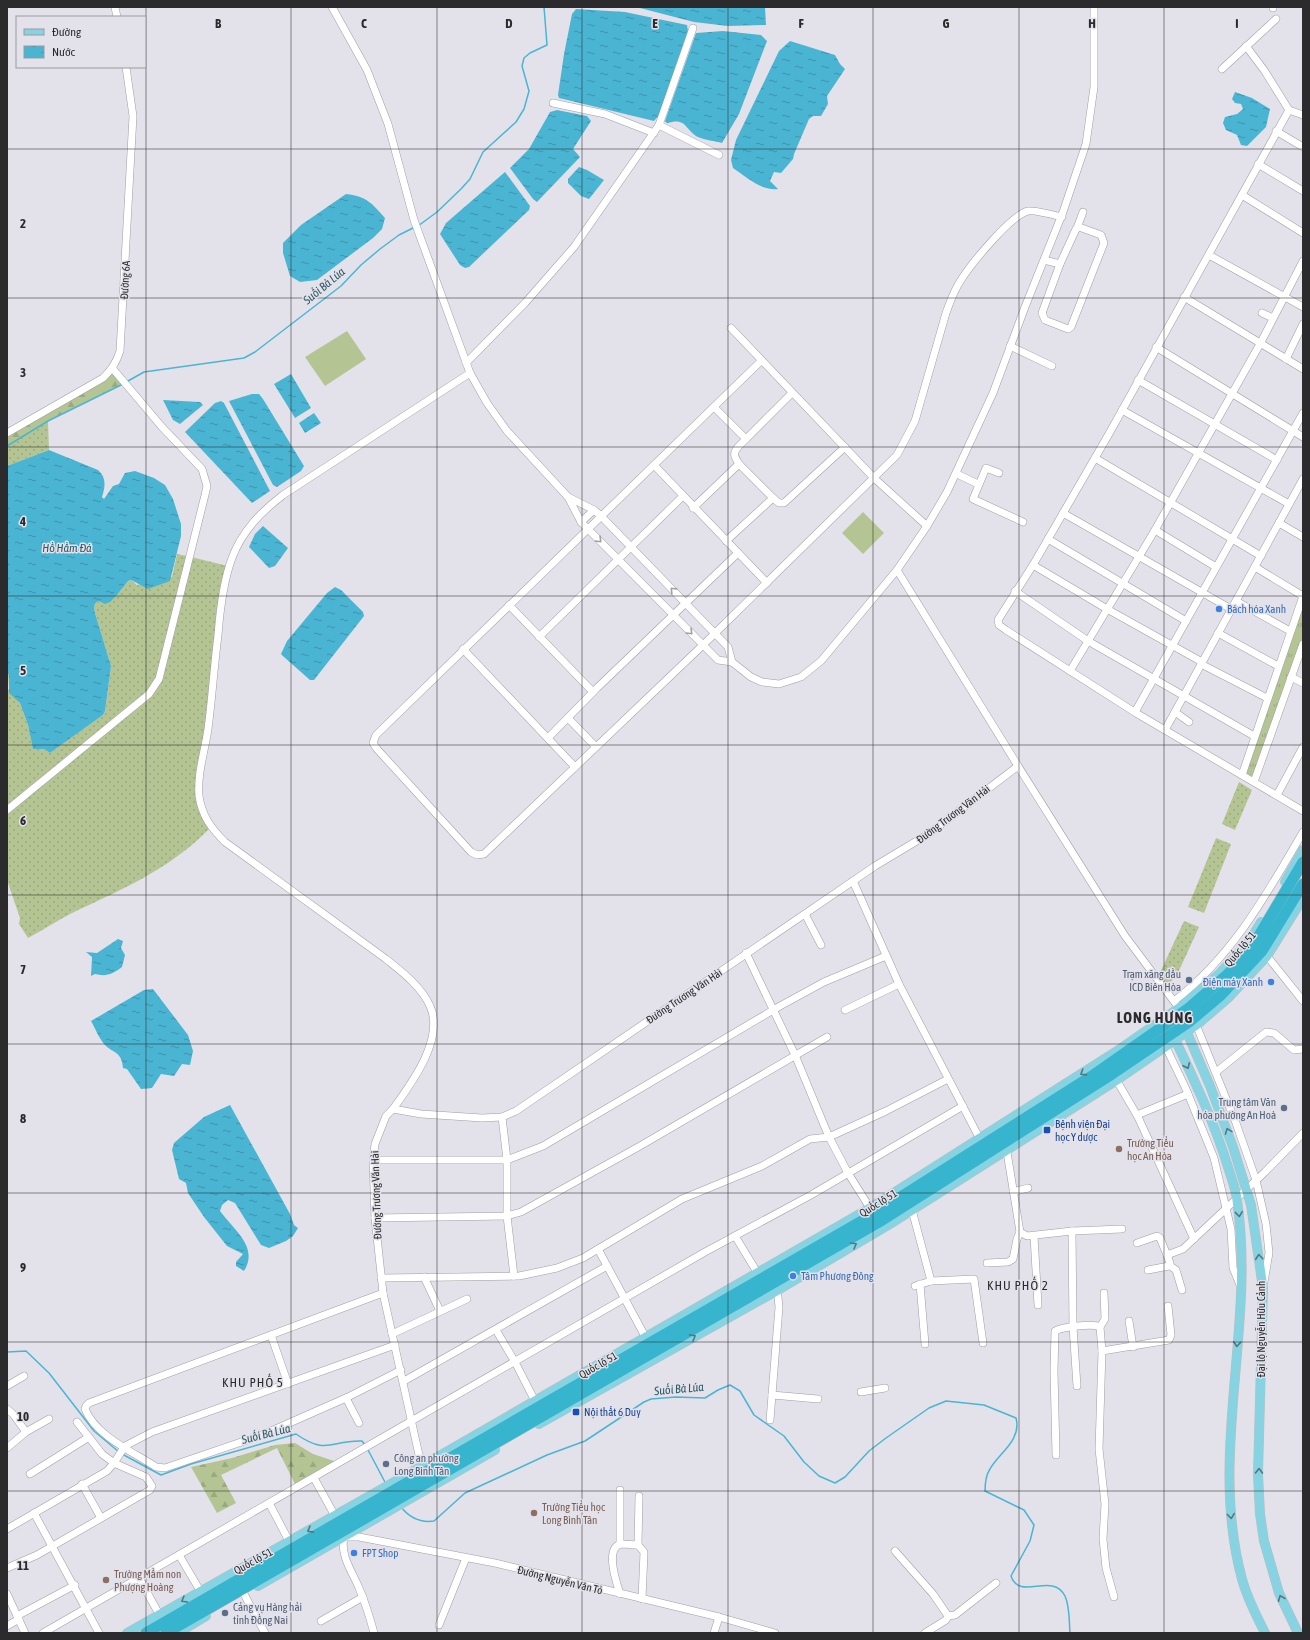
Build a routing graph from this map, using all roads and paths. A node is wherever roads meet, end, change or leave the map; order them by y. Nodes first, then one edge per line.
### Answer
1 (332, 7) edge
2 (1094, 7) edge
3 (1276, 19) dead end
4 (693, 28) dead end
5 (1246, 46) junction
6 (126, 68) edge
7 (1222, 69) dead end
8 (553, 104) dead end
9 (1289, 110) junction
10 (1303, 115) edge
11 (659, 125) junction
12 (1276, 131) junction
13 (654, 133) junction
14 (1303, 147) edge
15 (719, 155) dead end
16 (1258, 164) junction
17 (1303, 191) edge
18 (1242, 195) junction
19 (1083, 212) dead end
20 (1062, 217) junction
21 (1077, 228) junction
22 (1303, 233) edge
23 (1209, 254) junction
24 (1044, 260) junction
25 (1303, 261) edge
26 (1060, 264) junction
27 (1184, 297) junction
28 (1284, 297) junction
29 (1303, 307) edge
30 (1262, 313) dead end
31 (1273, 318) junction
32 (1303, 324) edge
33 (730, 328) dead end
34 (1260, 344) junction
35 (1010, 346) junction
36 (1156, 347) junction
37 (1286, 359) junction
38 (761, 361) junction
39 (466, 362) junction
40 (1052, 366) dead end
41 (113, 369) junction
42 (1303, 369) edge
43 (470, 373) junction
44 (1138, 380) junction
45 (792, 393) junction
46 (1232, 393) junction
47 (714, 407) junction
48 (1122, 410) junction
49 (1303, 413) edge
50 (1214, 424) junction
51 (1293, 431) junction
52 (7, 433) edge
53 (1303, 437) edge
54 (746, 439) junction
55 (845, 447) junction
56 (1198, 453) junction
57 (1095, 458) junction
58 (1277, 460) junction
59 (739, 464) junction
60 (654, 465) junction
61 (999, 473) dead end
62 (957, 474) junction
63 (874, 478) junction
64 (1303, 479) edge
65 (978, 484) junction
66 (1261, 488) junction
67 (568, 497) junction
68 (682, 497) junction
69 (773, 498) junction
70 (1170, 502) junction
71 (1289, 504) junction
72 (694, 508) junction
73 (594, 510) junction
74 (1063, 513) junction
75 (601, 516) junction
76 (581, 522) junction
77 (1023, 522) dead end
78 (1279, 523) junction
79 (927, 526) junction
80 (588, 529) junction
81 (1155, 530) junction
82 (1303, 537) edge
83 (1048, 539) junction
84 (1232, 539) junction
85 (726, 541) junction
86 (631, 547) junction
87 (738, 553) junction
88 (1139, 556) junction
89 (1261, 556) junction
90 (618, 559) junction
91 (1033, 565) junction
92 (1216, 567) junction
93 (1255, 567) junction
94 (897, 570) junction
95 (767, 583) junction
96 (1124, 584) junction
97 (1015, 592) junction
98 (1202, 593) junction
99 (1303, 596) edge
100 (1236, 601) junction
101 (685, 602) junction
102 (509, 605) junction
103 (1107, 609) junction
104 (1231, 609) junction
105 (673, 614) junction
106 (1186, 621) junction
107 (1290, 631) junction
108 (715, 633) junction
109 (1218, 633) junction
110 (539, 637) junction
111 (1088, 640) junction
112 (1303, 644) edge
113 (703, 645) junction
114 (1172, 645) junction
115 (463, 649) junction
116 (732, 662) junction
117 (1202, 663) junction
118 (1278, 666) junction
119 (1070, 671) junction
120 (1291, 676) junction
121 (1154, 678) junction
122 (1303, 683) edge
123 (593, 692) junction
124 (1184, 695) junction
125 (1267, 698) junction
126 (1135, 712) junction
127 (1175, 712) junction
128 (568, 718) junction
129 (1189, 722) dead end
130 (1165, 730) junction
131 (1254, 736) junction
132 (548, 738) junction
133 (596, 747) junction
134 (1303, 747) edge
135 (1018, 766) junction
136 (575, 767) junction
137 (1242, 775) junction
138 (1254, 782) junction
139 (1277, 796) junction
140 (7, 810) edge
141 (1303, 811) edge
142 (1303, 832) edge
143 (1303, 850) edge
144 (1303, 862) edge
145 (853, 881) junction
146 (1303, 884) edge
147 (1303, 898) edge
148 (805, 914) junction
149 (1240, 933) junction
150 (1250, 940) junction
151 (821, 945) dead end
152 (746, 953) junction
153 (886, 956) junction
154 (1270, 959) junction
155 (899, 984) junction
156 (1303, 1002) edge
157 (774, 1010) junction
158 (845, 1010) dead end
159 (1184, 1014) junction
160 (1170, 1029) junction
161 (1161, 1036) junction
162 (827, 1037) dead end
163 (1303, 1048) edge
164 (795, 1054) junction
165 (1216, 1072) junction
166 (1115, 1077) junction
167 (948, 1078) junction
168 (1188, 1094) junction
169 (962, 1106) junction
170 (392, 1109) junction
171 (1137, 1115) junction
172 (502, 1117) junction
173 (1303, 1133) edge
174 (829, 1137) junction
175 (981, 1141) junction
176 (1006, 1146) junction
177 (373, 1160) junction
178 (507, 1160) junction
179 (848, 1173) junction
180 (1256, 1180) junction
181 (1028, 1188) dead end
182 (1247, 1188) junction
183 (1013, 1192) junction
184 (1237, 1198) junction
185 (1226, 1208) junction
186 (912, 1210) junction
187 (507, 1216) junction
188 (375, 1218) junction
189 (877, 1218) junction
190 (1122, 1229) dead end
191 (1072, 1231) junction
192 (1020, 1232) junction
193 (735, 1236) junction
194 (1034, 1236) junction
195 (1194, 1239) junction
196 (1137, 1243) dead end
197 (598, 1249) junction
198 (1167, 1255) junction
199 (987, 1263) dead end
200 (1170, 1265) junction
201 (607, 1266) junction
202 (1148, 1270) dead end
203 (514, 1276) junction
204 (759, 1276) junction
205 (424, 1277) junction
206 (381, 1278) junction
207 (931, 1281) junction
208 (777, 1285) junction
209 (1241, 1288) junction
210 (1263, 1288) junction
211 (1182, 1290) dead end
212 (383, 1293) junction
213 (1104, 1294) dead end
214 (625, 1298) junction
215 (467, 1299) dead end
216 (1038, 1306) dead end
217 (1168, 1306) dead end
218 (440, 1311) junction
219 (1129, 1321) dead end
220 (1073, 1327) junction
221 (1100, 1327) junction
222 (496, 1330) junction
223 (392, 1334) junction
224 (271, 1335) junction
225 (647, 1340) junction
226 (983, 1343) dead end
227 (925, 1344) dead end
228 (395, 1345) junction
229 (1133, 1347) junction
230 (1102, 1351) junction
231 (515, 1362) junction
232 (401, 1370) junction
233 (24, 1376) dead end
234 (404, 1381) junction
235 (288, 1384) junction
236 (7, 1386) edge
237 (1077, 1386) dead end
238 (885, 1388) dead end
239 (860, 1392) dead end
240 (772, 1395) junction
241 (346, 1398) junction
242 (818, 1399) dead end
243 (537, 1404) junction
244 (7, 1409) edge
245 (49, 1419) dead end
246 (413, 1420) junction
247 (770, 1420) dead end
248 (77, 1422) dead end
249 (359, 1423) dead end
250 (26, 1432) junction
251 (89, 1437) junction
252 (124, 1446) junction
253 (7, 1448) edge
254 (1056, 1455) dead end
255 (114, 1463) junction
256 (30, 1474) dead end
257 (430, 1475) junction
258 (314, 1478) junction
259 (82, 1484) junction
260 (620, 1490) dead end
261 (398, 1493) junction
262 (639, 1496) dead end
263 (386, 1500) junction
264 (269, 1504) junction
265 (34, 1512) junction
266 (101, 1518) junction
267 (338, 1525) junction
268 (7, 1529) edge
269 (289, 1541) junction
270 (620, 1544) junction
271 (638, 1545) junction
272 (53, 1546) junction
273 (895, 1551) dead end
274 (179, 1555) junction
275 (466, 1558) junction
276 (7, 1568) edge
277 (140, 1578) junction
278 (996, 1583) dead end
279 (75, 1585) junction
280 (7, 1594) edge
281 (244, 1594) junction
282 (620, 1594) junction
283 (203, 1595) junction
284 (362, 1597) junction
285 (1114, 1597) dead end
286 (642, 1599) junction
287 (86, 1608) junction
288 (159, 1614) junction
289 (948, 1616) junction
290 (719, 1617) junction
291 (18, 1618) junction
292 (321, 1621) dead end
293 (438, 1625) dead end
294 (7, 1626) edge
295 (25, 1633) edge
296 (43, 1633) edge
297 (99, 1633) edge
298 (127, 1633) edge
299 (146, 1633) edge
300 (166, 1633) edge
301 (178, 1633) edge
302 (265, 1633) edge
303 (374, 1633) edge
304 (714, 1633) edge
305 (775, 1633) edge
306 (925, 1633) edge
307 (1265, 1633) edge
308 (1298, 1633) edge

1 - 39 street
2 - 20 street
3 - 5 street
4 - 11 street
5 - 7 street
5 - 9 street
6 - 41 street, Đường 6A
8 - 13 street
9 - 10 street
9 - 12 street
11 - 13 street
11 - 15 street
12 - 14 street
12 - 16 street
13 - 39 street
16 - 17 street
16 - 18 street
18 - 22 street
18 - 23 street
19 - 21 street
20 - 24 street
20 - 63 street
21 - 26 street
21 - 26 street
23 - 27 street
23 - 28 street
24 - 26 street
24 - 35 street
25 - 28 street
27 - 34 street
27 - 36 street
28 - 29 street
28 - 31 street
30 - 31 street
31 - 34 street
32 - 37 street
33 - 38 street
34 - 37 street
34 - 46 street
35 - 40 street
35 - 62 street
36 - 44 street
36 - 46 street
37 - 42 street
38 - 45 street
38 - 47 street
39 - 43 street
41 - 52 street
41 - 140 street
43 - 67 street
43 - 170 street
44 - 48 street
44 - 50 street
45 - 54 street
45 - 55 street
46 - 50 street
46 - 51 street
47 - 54 street
47 - 60 street
48 - 56 street
48 - 57 street
49 - 51 street
50 - 56 street
50 - 58 street
51 - 53 street
51 - 58 street
54 - 59 street
55 - 63 street
55 - 69 street
56 - 66 street
56 - 70 street
57 - 70 street
57 - 74 street
58 - 66 street
59 - 69 street
59 - 72 street
60 - 68 street
60 - 75 street
61 - 65 street
62 - 65 street
62 - 79 street
63 - 79 street
63 - 95 street
64 - 71 street
65 - 77 street
66 - 71 street
66 - 84 street
67 - 73 street
67 - 76 street
68 - 72 street
68 - 86 street
69 - 85 street
70 - 81 street
70 - 84 street
71 - 78 street
72 - 85 street
73 - 75 street
73 - 76 street
74 - 83 street
74 - 88 street
75 - 80 street
75 - 86 street
76 - 80 street
78 - 82 street
78 - 89 street
79 - 94 street
80 -> 90 street
80 - 102 street
81 - 88 street
81 - 92 street
83 - 91 street
83 - 96 street
84 - 89 street
84 - 92 street
85 - 87 street
86 - 90 street
101 -> 86 street
87 - 95 street
87 - 101 street
88 - 96 street
88 - 98 street
89 - 93 street
90 - 105 street
90 - 110 street
91 - 97 street
91 - 103 street
92 - 98 street
93 - 99 street
93 - 100 street
94 - 116 street
94 - 135 street
95 - 108 street
96 - 103 street
96 - 106 street
97 - 111 street
97 - 119 street
98 - 104 street
98 - 106 street
99 - 107 street
100 - 104 street
100 - 107 street
101 - 105 street
101 - 108 street
102 - 110 street
102 - 115 street
103 - 111 street
103 - 114 street
104 - 109 street
105 -> 113 street
105 - 123 street
106 - 114 street
107 - 118 street
108 - 113 street
108 - 116 street
109 - 117 street
109 - 118 street
110 - 123 street
111 - 119 street
111 - 121 street
112 - 120 street
113 - 116 street
113 - 133 street
114 - 117 street
114 - 121 street
115 - 132 street
115 - 136 street
117 - 124 street
117 - 125 street
118 - 125 street
119 - 126 street
120 - 122 street
120 - 138 street
121 - 124 street
121 - 126 street
123 - 128 street
124 - 127 street
124 - 131 street
125 - 131 street
126 - 130 street
127 - 129 street
127 - 130 street
128 - 132 street
128 - 133 street
130 - 137 street
131 - 137 street
132 - 136 street
133 - 136 street
134 - 139 street
135 - 145 street, Đường Trương Văn Hải
135 - 159 street
137 - 138 street
138 - 139 street
139 - 141 street
142 - 149 street
143 - 150 main road, Quốc lộ 51
144 - 159 highway, Quốc lộ 51
145 - 148 street, Đường Trương Văn Hải
145 - 153 street
146 - 159 highway, Quốc lộ 51
147 - 154 main road, Quốc lộ 51
148 - 151 street
148 - 152 street, Đường Trương Văn Hải
149 - 150 street
149 - 159 street
150 - 159 main road, Quốc lộ 51
152 - 157 street
152 - 172 street, Đường Trương Văn Hải
153 - 155 street
153 - 157 street
154 - 156 street
154 - 159 main road, Quốc lộ 51
155 - 158 street
155 - 167 street
157 - 164 street
157 - 178 street
159 - 160 highway, Quốc lộ 51
159 - 160 main road, Quốc lộ 51
159 - 165 street
182 -> 159 main road, Đại lộ Nguyễn Hữu Cảnh
160 - 161 highway, Quốc lộ 51
160 - 161 main road, Quốc lộ 51
160 -> 184 main road, Đại lộ Nguyễn Hữu Cảnh
161 - 166 highway, Quốc lộ 51
161 - 168 street
161 -> 175 highway, Quốc lộ 51
162 - 164 street
163 - 165 street
164 - 174 street
164 - 187 street
165 - 180 street
166 - 171 street
166 - 176 highway, Quốc lộ 51
167 - 169 street
167 - 174 street
168 - 171 street
168 - 185 street
169 - 175 street
169 - 179 street
170 - 172 street, Đường Trương Văn Hải
170 - 177 street, Đường Trương Văn Hải
171 - 195 street
172 - 178 street
173 - 180 street
174 - 179 street
174 - 197 street
175 - 189 highway, Quốc lộ 51
176 - 183 street
176 - 186 main road, Quốc lộ 51
176 - 189 highway, Quốc lộ 51
177 - 178 street
177 - 188 street, Đường Trương Văn Hải
178 - 187 street
179 - 189 street
179 - 193 street
180 - 182 street
180 - 210 street
181 - 183 street
182 - 184 street
210 -> 182 main road, Đại lộ Nguyễn Hữu Cảnh
183 - 192 street
184 - 185 street
184 -> 209 main road, Đại lộ Nguyễn Hữu Cảnh
185 - 195 street
185 - 209 street
186 - 189 main road, Quốc lộ 51
186 - 207 street
187 - 188 street
187 - 203 street
188 - 206 street, Đường Trương Văn Hải
189 - 204 highway, Quốc lộ 51
208 -> 189 highway, Quốc lộ 51
190 - 191 street
191 - 194 street
191 - 220 street
192 - 194 street
192 - 199 street
193 - 204 street
193 - 214 street
194 - 216 street
195 - 198 street
196 - 198 street
197 - 201 street
197 - 203 street
198 - 200 street
200 - 202 street
200 - 211 street
201 - 214 street
201 - 222 street
203 - 205 street
204 - 225 highway, Quốc lộ 51
205 - 206 street
205 - 218 street
206 - 212 street, Đường Trương Văn Hải
207 - 226 street
207 - 227 street
208 - 240 street
257 -> 208 highway, Quốc lộ 51
209 -> 307 main road, Đại lộ Nguyễn Hữu Cảnh
308 -> 210 main road, Đại lộ Nguyễn Hữu Cảnh
212 - 223 street, Đường Trương Văn Hải
212 - 224 street
213 - 221 street
214 - 225 street
214 - 231 street
215 - 218 street
217 - 229 street
218 - 223 street
219 - 229 street
220 - 221 street
220 - 237 street
220 - 254 street
221 - 230 street
222 - 231 street
222 - 234 street
223 - 228 street, Đường Trương Văn Hải
224 - 235 street
224 - 252 street
225 - 243 highway, Quốc lộ 51
228 - 232 street, Đường Trương Văn Hải
228 - 235 street
229 - 230 street
230 - 285 street
231 - 243 street
231 - 246 street
232 - 234 street, Đường Trương Văn Hải
232 - 241 street
233 - 236 street
234 - 246 street, Đường Trương Văn Hải
235 - 252 street
238 - 239 street
240 - 242 street
240 - 247 street
241 - 249 street
241 - 252 street
243 - 257 highway, Quốc lộ 51
244 - 250 street
245 - 250 street
246 - 257 street, Đường Trương Văn Hải
246 - 258 street
248 - 251 street
250 - 253 street
251 - 255 street
251 - 256 street
252 - 255 street
255 - 259 street
255 - 266 street
257 - 261 highway, Quốc lộ 51
257 - 261 main road, Quốc lộ 51
258 - 264 street
258 - 267 street
259 - 265 street
259 - 266 street
260 - 270 street
261 - 263 highway
261 - 263 main road
262 - 271 street
263 - 267 highway, Quốc lộ 51
263 - 267 main road, Quốc lộ 51
264 - 269 street
264 - 274 street
265 - 268 street
265 - 272 street
266 - 272 street
267 -> 269 main road, Quốc lộ 51
267 - 275 street, Đường Nguyễn Văn Tỏ
267 - 281 main road, Quốc lộ 51
267 - 283 highway, Quốc lộ 51
267 - 284 street
267 - 300 highway, Quốc lộ 51
269 - 283 main road, Quốc lộ 51
270 - 271 street
270 - 282 street
271 - 286 street
272 - 276 street
272 - 279 street
273 - 289 street
274 - 277 street
274 - 283 street
275 - 282 street, Đường Nguyễn Văn Tỏ
275 - 293 street
277 - 287 street
277 - 288 street
278 - 289 street
279 - 287 street
279 - 291 street
280 - 291 street
281 - 301 main road, Quốc lộ 51
281 - 302 street
282 - 286 street, Đường Nguyễn Văn Tỏ
283 -> 288 main road, Quốc lộ 51
283 - 299 highway, Quốc lộ 51
284 - 292 street
284 - 303 street
286 - 290 street, Đường Nguyễn Văn Tỏ
287 - 296 street
287 - 297 street
288 - 298 main road, Quốc lộ 51
289 - 306 street
290 - 304 street
290 - 305 street, Đường Nguyễn Văn Tỏ
291 - 294 street
291 - 295 street

